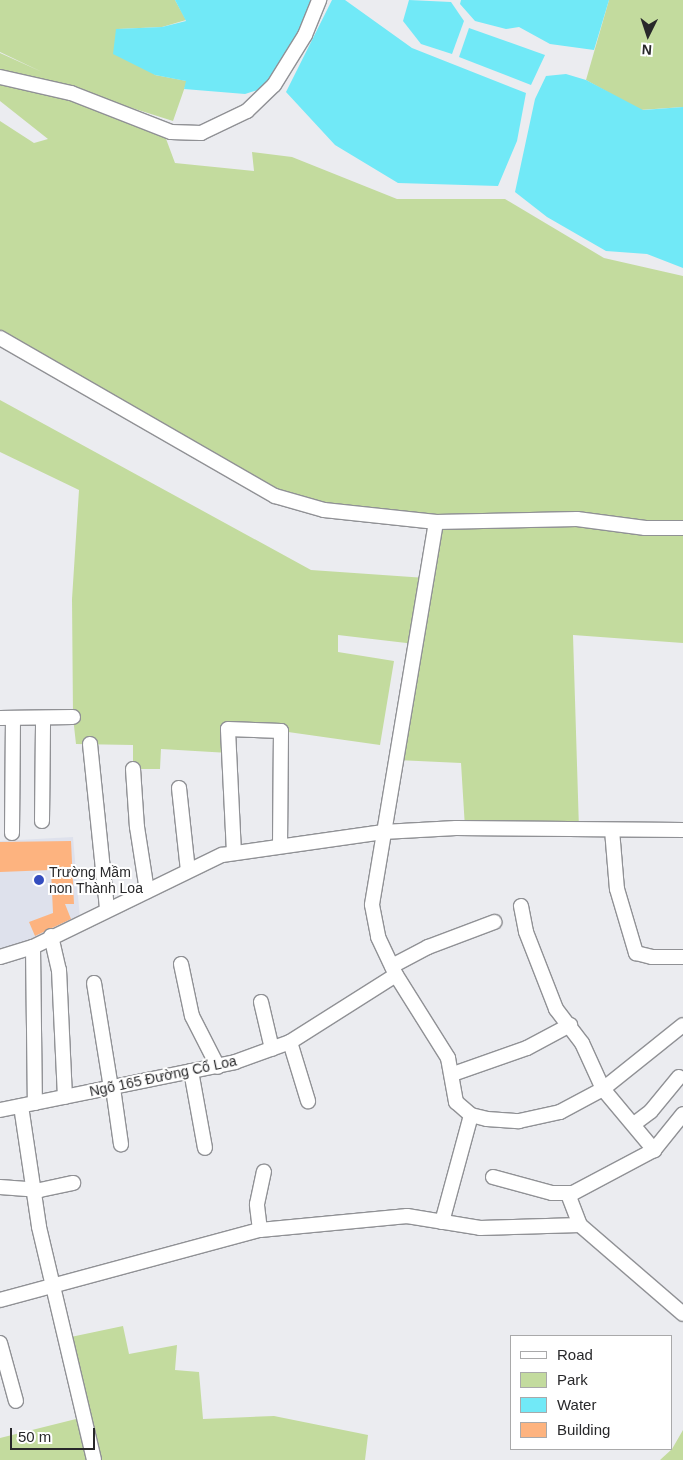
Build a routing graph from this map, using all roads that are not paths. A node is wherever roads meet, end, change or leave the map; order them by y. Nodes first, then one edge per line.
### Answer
1 (319, 0) edge
2 (0, 76) edge
3 (0, 338) edge
4 (436, 522) junction
5 (683, 528) edge
6 (73, 717) dead end
7 (6, 718) edge
8 (43, 718) junction
9 (90, 744) dead end
10 (133, 769) dead end
11 (179, 788) dead end
12 (42, 821) dead end
13 (612, 830) junction
14 (683, 830) edge
15 (383, 832) junction
16 (12, 833) dead end
17 (280, 846) junction
18 (234, 854) junction
19 (188, 871) junction
20 (147, 891) junction
21 (521, 906) dead end
22 (107, 909) junction
23 (494, 922) dead end
24 (51, 936) junction
25 (33, 947) junction
26 (0, 957) edge
27 (683, 957) edge
28 (181, 964) dead end
29 (394, 970) junction
30 (94, 984) dead end
31 (261, 1002) dead end
32 (570, 1025) junction
33 (683, 1025) edge
34 (290, 1042) junction
35 (272, 1049) junction
36 (218, 1067) junction
37 (192, 1071) junction
38 (453, 1074) junction
39 (679, 1077) dead end
40 (112, 1088) junction
41 (603, 1089) junction
42 (65, 1097) junction
43 (308, 1101) dead end
44 (28, 1105) junction
45 (0, 1110) edge
46 (683, 1114) edge
47 (471, 1115) junction
48 (634, 1124) junction
49 (121, 1144) dead end
50 (205, 1148) dead end
51 (654, 1150) junction
52 (264, 1172) dead end
53 (493, 1177) dead end
54 (73, 1183) dead end
55 (0, 1187) edge
56 (34, 1190) junction
57 (568, 1194) junction
58 (442, 1222) junction
59 (580, 1226) junction
60 (260, 1230) junction
61 (54, 1285) junction
62 (0, 1300) edge
63 (683, 1314) edge
64 (0, 1343) edge
65 (16, 1401) dead end
66 (94, 1460) edge

1 - 2 street
3 - 4 street
4 - 5 street
4 - 15 street
6 - 8 street
7 - 8 street
7 - 16 street
8 - 12 street
9 - 22 street
10 - 20 street
11 - 19 street
13 - 14 street
13 - 15 street
13 - 27 street
15 - 17 street
15 - 29 street
17 - 18 street
17 - 18 street
18 - 19 street
19 - 20 street
20 - 22 street
21 - 32 street
22 - 24 street
23 - 29 street, Ngõ 165 Đường Cổ Loa
24 - 25 street
24 - 42 street
25 - 26 street
25 - 44 street
28 - 36 street
29 - 34 street, Ngõ 165 Đường Cổ Loa
29 - 38 street
30 - 40 street
31 - 35 street
32 - 38 street
32 - 41 street
33 - 41 street
34 - 35 street, Ngõ 165 Đường Cổ Loa
34 - 43 street
35 - 36 street, Ngõ 165 Đường Cổ Loa
36 - 37 street, Ngõ 165 Đường Cổ Loa
37 - 40 street, Ngõ 165 Đường Cổ Loa
37 - 50 street
38 - 47 street
39 - 48 street
40 - 42 street, Ngõ 165 Đường Cổ Loa
40 - 49 street
41 - 47 street
41 - 48 street
42 - 44 street, Ngõ 165 Đường Cổ Loa
44 - 45 street, Ngõ 165 Đường Cổ Loa
44 - 56 street
46 - 51 street
47 - 58 street
48 - 51 street
51 - 57 street
52 - 60 street
53 - 57 street
54 - 56 street
55 - 56 street
56 - 61 street
57 - 59 street
58 - 59 street
58 - 60 street
59 - 63 street
60 - 61 street
61 - 62 street
61 - 66 street
64 - 65 street

